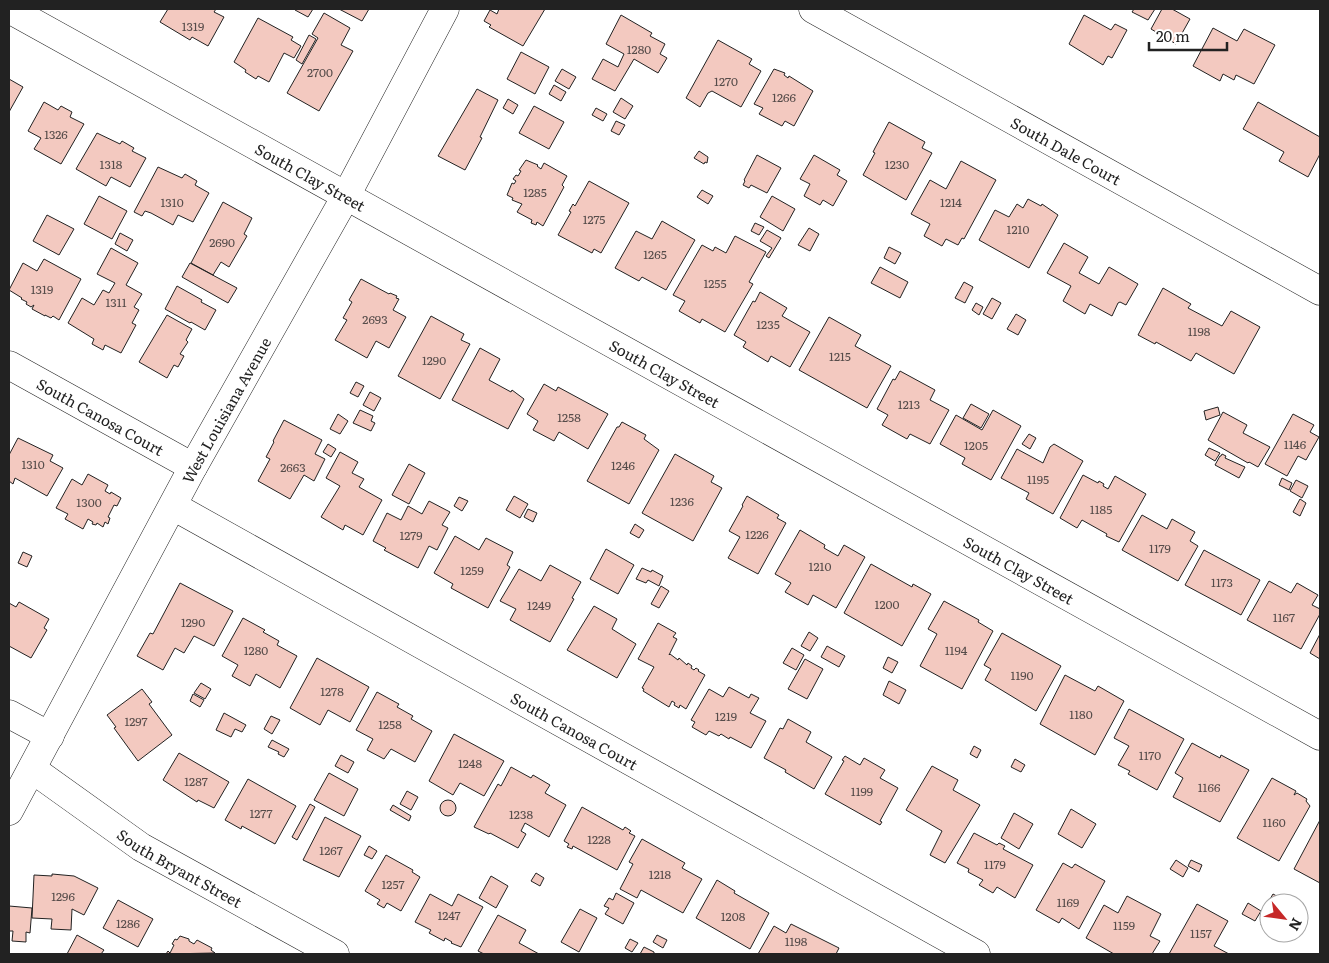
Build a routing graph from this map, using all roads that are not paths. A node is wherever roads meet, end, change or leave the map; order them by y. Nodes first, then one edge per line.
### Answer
1 (9, 9) edge
2 (445, 9) edge
3 (812, 9) edge
4 (346, 196) junction
5 (1320, 291) edge
6 (9, 365) edge
7 (193, 467) junction
8 (173, 506) junction
9 (9, 714) edge
10 (50, 736) junction
11 (1320, 736) edge
12 (32, 769) junction
13 (9, 811) edge
14 (335, 954) edge
15 (976, 954) edge

1 - 4 street, South Clay Street
2 - 4 street, West Louisiana Avenue
3 - 5 street, South Dale Court
4 - 7 street, West Louisiana Avenue
4 - 11 street, South Clay Street
6 - 7 street, South Canosa Court
7 - 8 street, West Louisiana Avenue
8 - 10 street, West Louisiana Avenue
8 - 15 street, South Canosa Court
9 - 10 street
10 - 12 street, West Louisiana Avenue
12 - 13 street, West Louisiana Avenue
12 - 14 street, South Bryant Street

